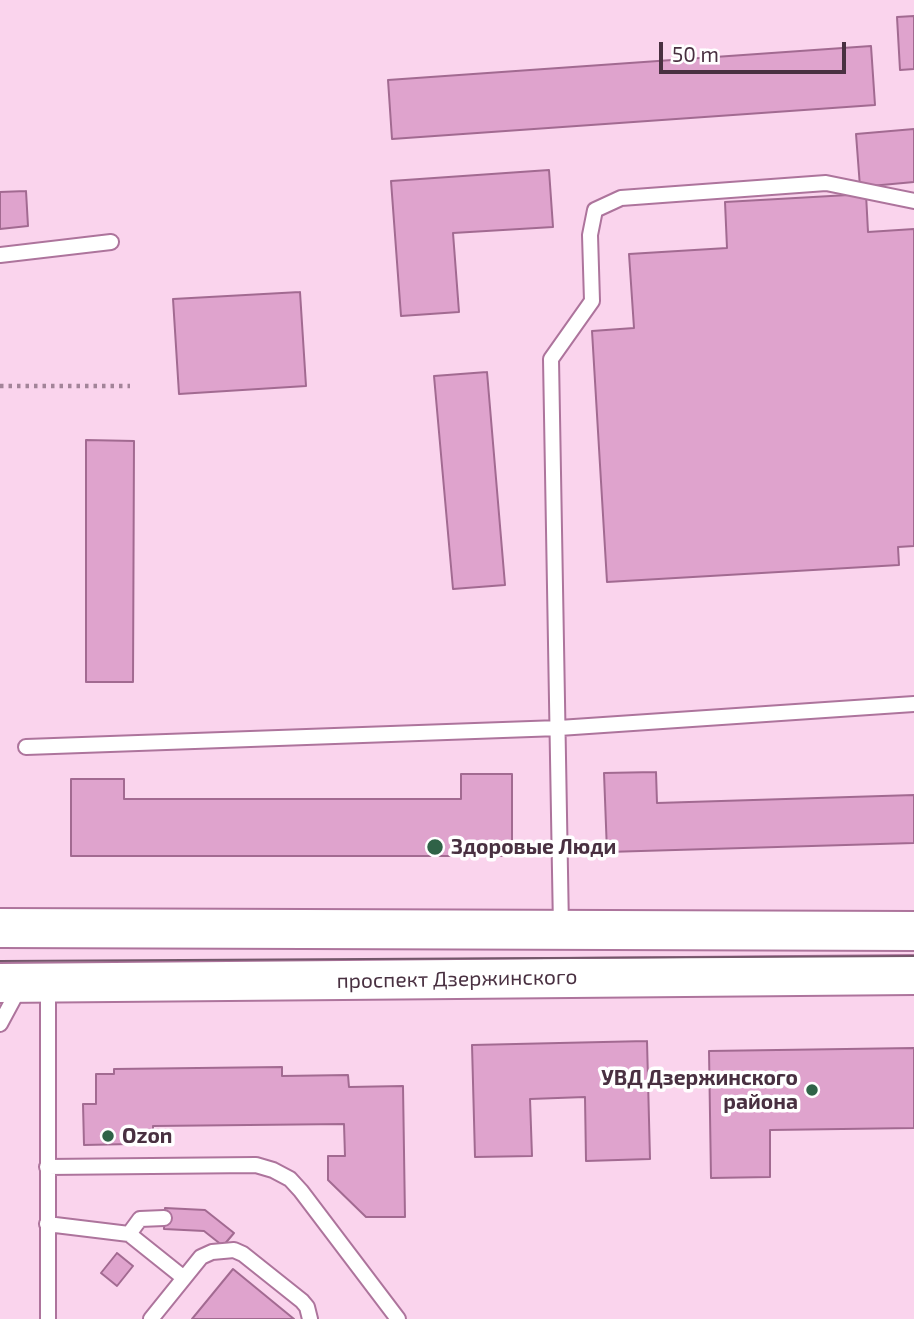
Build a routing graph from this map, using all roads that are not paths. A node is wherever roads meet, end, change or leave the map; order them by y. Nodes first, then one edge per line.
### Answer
1 (914, 201) edge
2 (111, 242) dead end
3 (0, 255) edge
4 (914, 704) edge
5 (559, 728) junction
6 (26, 747) dead end
7 (0, 928) edge
8 (561, 928) junction
9 (914, 931) edge
10 (914, 975) edge
11 (23, 983) edge
12 (0, 1024) edge
13 (47, 1167) junction
14 (164, 1218) dead end
15 (47, 1224) junction
16 (129, 1234) junction
17 (184, 1279) junction
18 (48, 1319) edge
19 (151, 1319) edge
20 (310, 1319) edge
21 (398, 1319) edge

1 - 5 lane
2 - 3 lane
4 - 5 lane
5 - 6 lane
5 - 8 lane
7 - 8 main road
8 - 9 main road
10 - 11 main road, проспект Дзержинского
11 - 12 lane
11 - 13 lane
13 - 15 lane
13 - 21 lane
14 - 16 lane
15 - 16 lane
15 - 18 lane
16 - 17 lane
17 - 19 lane
17 - 20 lane

